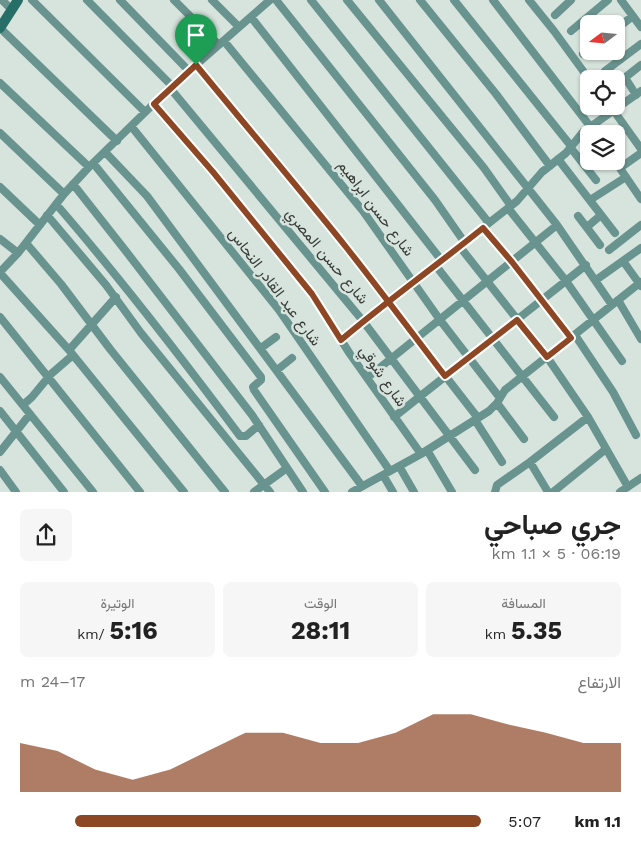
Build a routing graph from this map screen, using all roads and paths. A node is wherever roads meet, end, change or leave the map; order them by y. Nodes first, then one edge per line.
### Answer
1 (2, 0) edge
2 (18, 0) edge
3 (32, 0) edge
4 (88, 0) edge
5 (120, 0) edge
6 (174, 0) edge
7 (212, 0) edge
8 (270, 0) edge
9 (276, 0) edge
10 (311, 0) edge
11 (347, 0) edge
12 (378, 0) edge
13 (420, 0) edge
14 (454, 0) edge
15 (493, 0) edge
16 (529, 0) edge
17 (571, 0) edge
18 (608, 0) edge
19 (621, 0) edge
20 (12, 10) junction
21 (555, 15) dead end
22 (251, 16) junction
23 (633, 16) junction
24 (625, 22) edge
25 (239, 27) junction
26 (641, 27) edge
27 (0, 28) edge
28 (570, 31) dead end
29 (221, 43) junction
30 (641, 44) edge
31 (196, 65) junction
32 (641, 65) edge
33 (582, 70) edge
34 (605, 70) dead end
35 (189, 71) junction
36 (0, 83) edge
37 (171, 87) junction
38 (638, 93) edge
39 (625, 101) edge
40 (154, 104) junction
41 (145, 112) junction
42 (606, 115) edge
43 (615, 115) edge
44 (589, 125) edge
45 (598, 125) edge
46 (131, 126) junction
47 (641, 132) edge
48 (0, 133) edge
49 (633, 138) junction
50 (580, 139) edge
51 (117, 141) junction
52 (570, 146) junction
53 (641, 151) edge
54 (105, 152) junction
55 (558, 160) junction
56 (625, 160) edge
57 (91, 165) junction
58 (550, 166) junction
59 (621, 170) edge
60 (626, 177) junction
61 (596, 180) dead end
62 (73, 184) junction
63 (528, 187) junction
64 (1, 190) edge
65 (64, 194) junction
66 (641, 199) edge
67 (590, 200) junction
68 (56, 204) junction
69 (509, 207) junction
70 (47, 215) junction
71 (601, 215) junction
72 (578, 216) dead end
73 (40, 225) junction
74 (557, 225) junction
75 (641, 225) edge
76 (486, 226) junction
77 (587, 227) junction
78 (615, 233) dead end
79 (0, 239) edge
80 (536, 242) junction
81 (26, 243) junction
82 (462, 245) junction
83 (600, 245) dead end
84 (641, 248) edge
85 (609, 250) dead end
86 (18, 253) junction
87 (623, 261) junction
88 (512, 262) junction
89 (439, 263) junction
90 (586, 265) junction
91 (0, 273) edge
92 (596, 280) junction
93 (566, 281) junction
94 (487, 282) junction
95 (414, 283) junction
96 (640, 284) edge
97 (116, 297) junction
98 (542, 300) junction
99 (463, 301) junction
100 (388, 302) junction
101 (615, 303) junction
102 (0, 317) edge
103 (440, 320) junction
104 (517, 320) junction
105 (594, 320) junction
106 (363, 321) junction
107 (91, 325) junction
108 (573, 336) junction
109 (276, 337) dead end
110 (416, 339) junction
111 (493, 339) junction
112 (341, 340) junction
113 (641, 340) edge
114 (261, 348) junction
115 (71, 352) junction
116 (547, 357) junction
117 (292, 358) dead end
118 (391, 358) junction
119 (469, 358) junction
120 (622, 360) dead end
121 (277, 370) junction
122 (445, 376) junction
123 (522, 376) junction
124 (0, 377) edge
125 (48, 377) junction
126 (366, 378) junction
127 (420, 397) junction
128 (498, 400) junction
129 (22, 405) junction
130 (0, 411) edge
131 (30, 414) junction
132 (394, 417) junction
133 (554, 417) dead end
134 (588, 417) junction
135 (476, 419) junction
136 (259, 425) junction
137 (16, 431) junction
138 (636, 435) dead end
139 (450, 436) junction
140 (524, 439) dead end
141 (606, 449) junction
142 (0, 452) edge
143 (424, 452) junction
144 (502, 462) dead end
145 (530, 462) junction
146 (399, 466) junction
147 (287, 468) junction
148 (0, 470) edge
149 (475, 470) dead end
150 (386, 473) junction
151 (640, 480) edge
152 (264, 485) junction
153 (628, 487) junction
154 (356, 490) edge
155 (16, 492) edge
156 (64, 492) edge
157 (93, 492) edge
158 (140, 492) edge
159 (184, 492) edge
160 (225, 492) edge
161 (254, 492) edge
162 (270, 492) edge
163 (303, 492) edge
164 (326, 492) edge
165 (393, 492) edge
166 (414, 492) edge
167 (452, 492) edge
168 (495, 492) edge
169 (548, 492) edge
170 (552, 492) edge
171 (620, 492) edge

1 - 20 street
2 - 20 main road
3 - 41 street
4 - 37 street, شارع حسن المصري
5 - 35 street
6 - 29 street, شارع حسن ابراهيم
7 - 25 street
8 - 22 street
9 - 82 street
10 - 76 street
11 - 69 street
12 - 63 street
13 - 58 street
14 - 52 street
15 - 44 street
16 - 33 street
17 - 21 street
18 - 28 street
19 - 23 street
20 - 27 main road
22 - 25 street
22 - 89 street
23 - 24 street
23 - 26 street
25 - 29 street
27 - 51 street
29 - 31 street
29 - 95 street, شارع حسن ابراهيم
30 - 34 street
31 - 35 street
31 - 100 street
32 - 38 street
35 - 37 street
36 - 57 street
37 - 40 street
37 - 106 street, شارع حسن المصري
38 - 39 street
40 - 41 street
40 - 112 street, شارع شوقي
41 - 46 street
42 - 45 street
43 - 49 street
46 - 51 street
46 - 150 street, شارع عبد القادر النحاس
47 - 49 street
48 - 65 street
49 - 53 street
50 - 52 street
51 - 54 street
52 - 55 street
52 - 61 street
53 - 56 street
54 - 57 street
54 - 114 street
55 - 58 street
55 - 67 street
57 - 62 street
57 - 164 street
58 - 63 street
59 - 60 street
60 - 66 street
60 - 67 street
62 - 65 street
62 - 136 street
63 - 69 street
63 - 74 street
64 - 73 street
65 - 68 street
67 - 71 street
68 - 70 street
68 - 136 street
69 - 76 street
69 - 80 street
70 - 73 street
70 - 97 street
71 - 77 street
71 - 78 street
72 - 77 street
73 - 81 street
74 - 80 street
74 - 90 street
75 - 85 street
76 - 82 street
76 - 88 street
77 - 83 street
79 - 86 street
80 - 88 street
80 - 93 street
81 - 86 street
81 - 107 street
82 - 89 street
82 - 94 street
84 - 87 street
86 - 91 street
87 - 92 street
87 - 96 street
88 - 94 street
88 - 98 street
89 - 95 street
89 - 99 street
90 - 92 street
90 - 93 street
91 - 115 street
92 - 101 street
93 - 98 street
93 - 105 street
94 - 99 street
94 - 104 street
95 - 100 street
95 - 103 street, شارع حسن ابراهيم
96 - 101 street
97 - 107 street
97 - 152 street
98 - 104 street
98 - 108 street
99 - 103 street
99 - 111 street
100 - 106 street
100 - 110 street
101 - 105 street
101 - 113 street
102 - 125 street
103 - 110 street
103 - 119 street, شارع حسن ابراهيم
104 - 111 street
104 - 116 street
105 - 108 street
105 - 120 street
106 - 112 street
106 - 118 street, شارع حسن المصري
107 - 115 street
107 - 160 street
108 - 116 street
108 - 138 street
109 - 114 street
110 - 118 street
110 - 122 street
111 - 119 street
111 - 123 street
112 - 126 street, شارع شوقي
114 - 121 street
115 - 125 street
115 - 159 street
116 - 123 street
116 - 134 street
117 - 121 street
118 - 126 street
118 - 127 street, شارع حسن المصري
119 - 122 street
119 - 128 street, شارع حسن ابراهيم
121 - 154 street
122 - 127 street
122 - 135 street
123 - 128 street
123 - 133 street
124 - 129 street
125 - 129 street
125 - 158 street
126 - 132 street, شارع شوقي
127 - 132 street
127 - 139 street, شارع حسن المصري
128 - 135 street
128 - 140 street, شارع حسن ابراهيم
129 - 131 street
130 - 137 street
131 - 137 street
131 - 157 street
132 - 143 street, شارع شوقي
134 - 141 street
134 - 145 street
135 - 139 street
135 - 144 street
136 - 147 street
137 - 142 street
137 - 156 street
139 - 143 street
139 - 149 street, شارع حسن المصري
141 - 153 street
141 - 170 street
143 - 146 street
143 - 167 street, شارع شوقي
145 - 168 street
145 - 169 street
146 - 150 street
146 - 166 street
147 - 152 street
147 - 163 street
148 - 155 street
150 - 154 street
150 - 165 street, شارع عبد القادر النحاس
151 - 153 street
152 - 161 street
152 - 162 street
153 - 171 street

